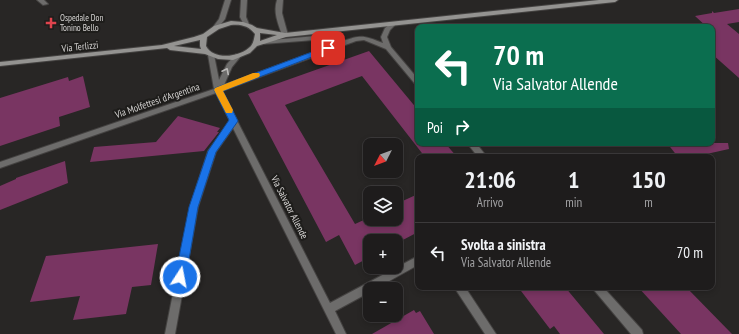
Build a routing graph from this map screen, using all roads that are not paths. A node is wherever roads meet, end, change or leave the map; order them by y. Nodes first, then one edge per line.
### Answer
1 (228, 0) edge
2 (244, 0) edge
3 (280, 0) edge
4 (615, 0) edge
5 (246, 24) junction
6 (393, 24) junction
7 (216, 27) junction
8 (256, 30) junction
9 (206, 35) junction
10 (285, 35) junction
11 (263, 42) junction
12 (341, 43) junction
13 (256, 44) junction
14 (162, 47) junction
15 (388, 48) junction
16 (209, 54) junction
17 (238, 56) junction
18 (0, 64) edge
19 (415, 79) edge
20 (218, 90) junction
21 (234, 121) junction
22 (474, 146) edge
23 (480, 154) edge
24 (0, 165) edge
25 (415, 262) edge
26 (461, 290) edge
27 (600, 290) edge
28 (329, 309) junction
29 (170, 334) edge
30 (341, 334) edge
31 (491, 334) edge
32 (638, 334) edge

1 - 7 street
2 - 5 street
3 - 10 street
4 - 6 main road
5 - 7 main road
5 - 8 main road
6 - 10 main road
6 - 15 street
7 - 9 main road
8 - 10 main road
8 - 13 main road
9 - 14 main road, Via Terlizzi
9 - 16 main road
10 - 11 main road
11 - 12 street
11 - 13 main road
12 - 15 street, Via Molfettesi d'Argentina
12 - 20 street, Via Molfettesi d'Argentina
13 - 17 main road
14 - 16 main road, Via Terlizzi
14 - 18 main road, Via Terlizzi
15 - 19 street
16 - 17 main road
16 - 20 street, Via Salvator Allende
20 -> 17 street
20 - 21 street, Via Salvator Allende
20 - 24 street, Via Molfettesi d'Argentina
21 - 28 street, Via Salvator Allende
21 - 29 street
22 - 23 street
25 - 28 street
26 - 31 street
27 - 32 street
28 - 30 street, Via Salvator Allende

